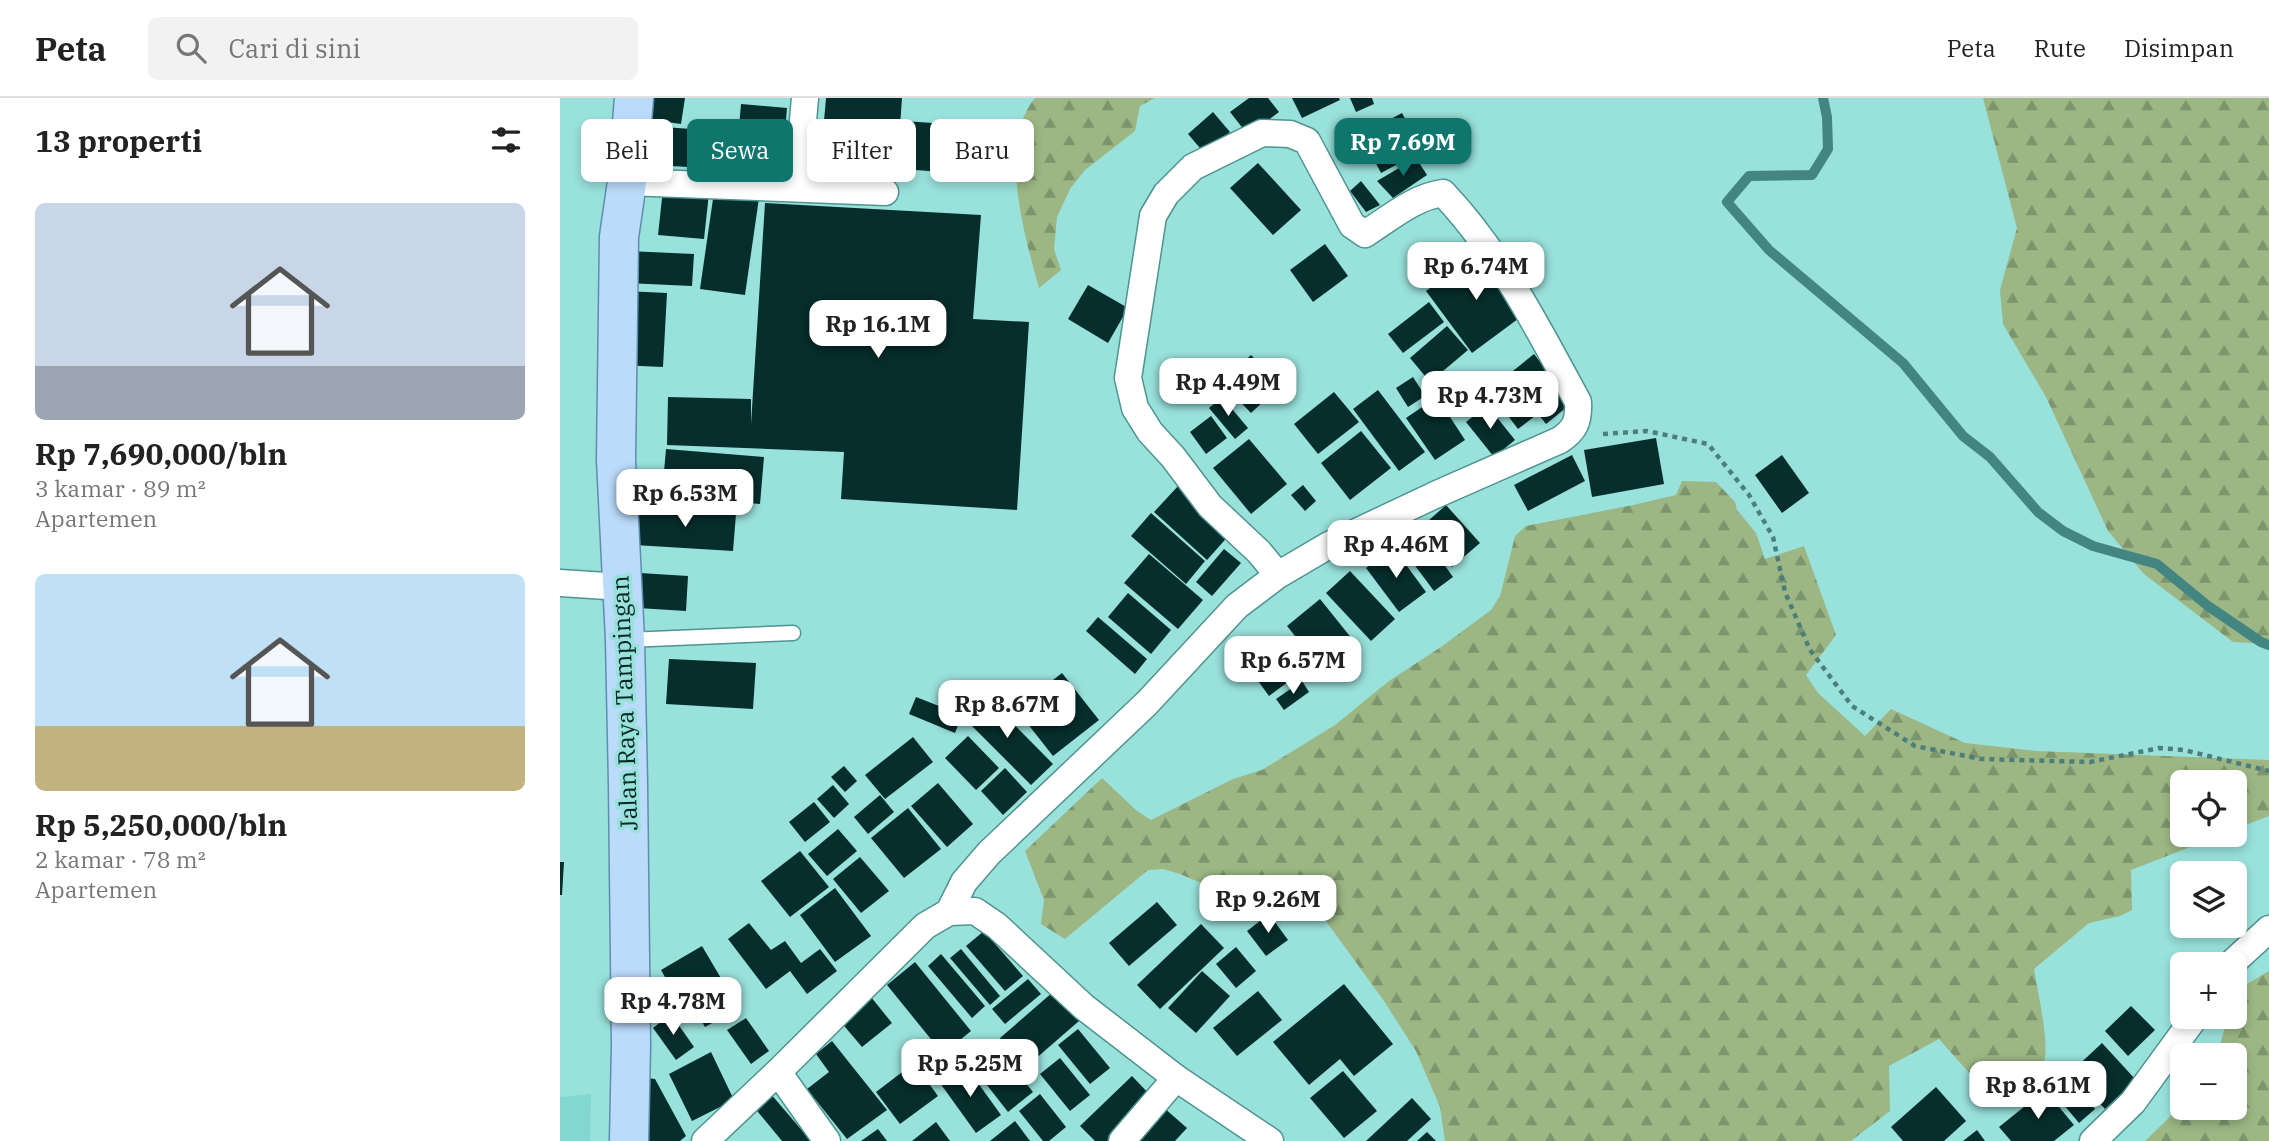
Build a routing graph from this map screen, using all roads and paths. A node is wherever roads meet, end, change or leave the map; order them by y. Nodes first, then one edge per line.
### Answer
1 (634, 98) edge
2 (805, 98) edge
3 (632, 119) edge
4 (627, 182) joint
5 (797, 188) junction
6 (885, 192) dead end
7 (1571, 432) junction
8 (1278, 575) junction
9 (560, 583) edge
10 (622, 587) junction
11 (793, 633) dead end
12 (625, 640) junction
13 (2269, 771) edge
14 (949, 912) junction
15 (2269, 929) edge
16 (2243, 952) edge
17 (2186, 1029) edge
18 (778, 1072) junction
19 (1176, 1078) junction
20 (629, 1141) edge
21 (705, 1141) edge
22 (827, 1141) edge
23 (1122, 1141) edge
24 (1270, 1141) edge
25 (2093, 1141) edge

1 - 3 main road, Jalan Raya Tampingan
2 - 5 street
4 - 5 street
4 - 10 main road, Jalan Raya Tampingan
5 - 6 street
7 - 8 street
7 - 8 street
7 - 13 path
8 - 14 street
9 - 10 street
10 - 12 main road, Jalan Raya Tampingan
11 - 12 lane
12 - 20 main road, Jalan Raya Tampingan
14 - 18 street
14 - 19 street
15 - 16 street
17 - 25 street
18 - 21 street
18 - 22 street
19 - 23 street
19 - 24 street

